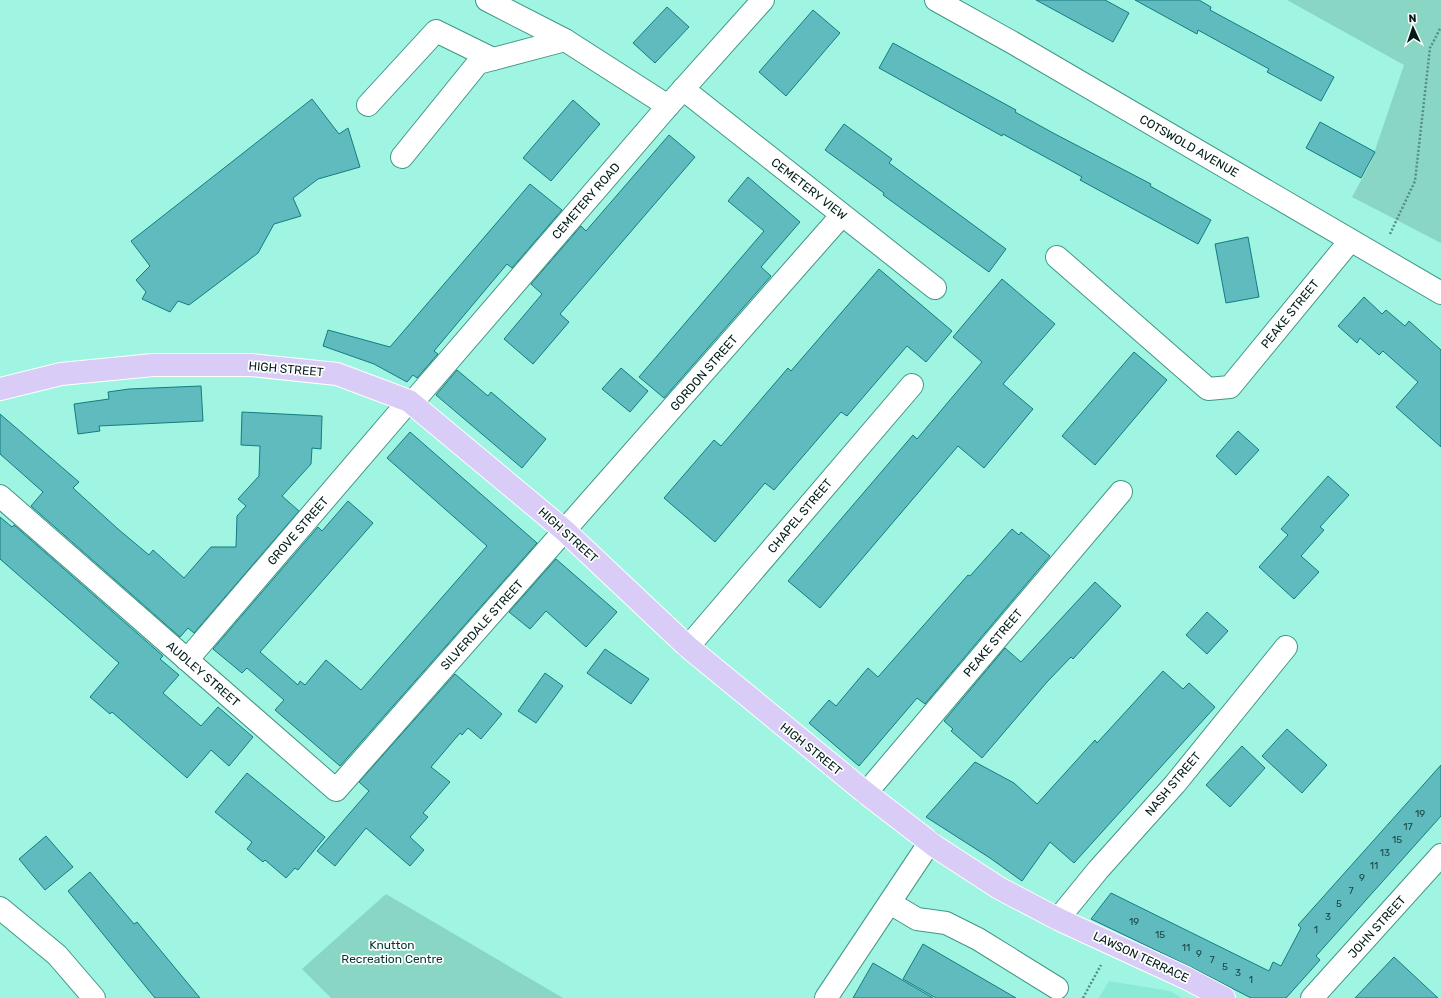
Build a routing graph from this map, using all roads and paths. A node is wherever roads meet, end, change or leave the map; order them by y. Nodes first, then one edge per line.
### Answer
1 (487, 0) edge
2 (763, 0) edge
3 (936, 0) edge
4 (1441, 27) edge
5 (565, 40) junction
6 (493, 59) junction
7 (683, 89) junction
8 (368, 105) dead end
9 (668, 106) junction
10 (402, 157) dead end
11 (842, 215) junction
12 (1350, 241) junction
13 (1057, 257) dead end
14 (1378, 257) junction
15 (935, 288) dead end
16 (1441, 293) edge
17 (912, 385) dead end
18 (0, 389) edge
19 (410, 402) junction
20 (1121, 492) dead end
21 (0, 496) edge
22 (565, 531) junction
23 (688, 647) junction
24 (1286, 647) dead end
25 (187, 660) junction
26 (398, 718) joint
27 (866, 793) junction
28 (930, 842) junction
29 (1441, 855) edge
30 (890, 903) junction
31 (0, 908) edge
32 (1058, 919) junction
33 (1113, 944) junction
34 (1057, 988) dead end
35 (94, 998) edge
36 (826, 998) edge
37 (1083, 998) edge
38 (1224, 998) edge
39 (1312, 998) edge

1 - 5 street
2 - 7 street, CEMETERY ROAD
3 - 12 street, COTSWOLD AVENUE
4 - 14 path
5 - 6 street
5 - 9 street
6 - 8 street
6 - 10 street
7 - 9 street, CEMETERY ROAD
7 - 11 street, CEMETERY VIEW
9 - 19 street, CEMETERY ROAD
11 - 15 street, CEMETERY VIEW
11 - 22 street, GORDON STREET
12 - 13 street, PEAKE STREET
12 - 14 street, COTSWOLD AVENUE
14 - 16 street, COTSWOLD AVENUE
17 - 23 street, CHAPEL STREET
18 - 19 main road, HIGH STREET
19 - 22 main road, HIGH STREET
19 - 25 street, GROVE STREET
20 - 27 street, PEAKE STREET
21 - 25 street, AUDLEY STREET
22 - 23 main road, HIGH STREET
22 - 26 street, SILVERDALE STREET
23 - 27 main road, HIGH STREET
24 - 32 street, NASH STREET
25 - 26 street, AUDLEY STREET
27 - 28 main road, HIGH STREET
28 - 30 street
28 - 32 main road, HIGH STREET
29 - 39 street, JOHN STREET
30 - 34 street
30 - 36 street
31 - 35 street
32 - 33 main road, LAWSON TERRACE
33 - 37 path
33 - 38 main road, LAWSON TERRACE

